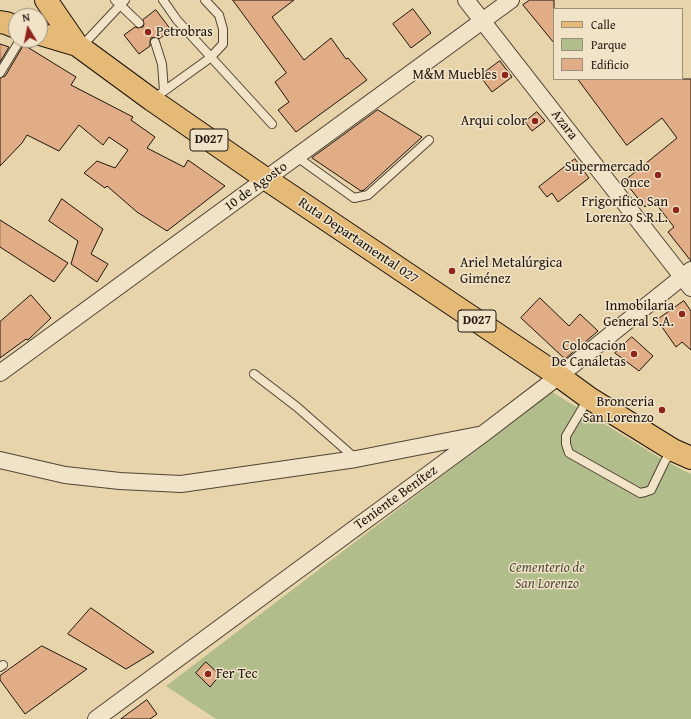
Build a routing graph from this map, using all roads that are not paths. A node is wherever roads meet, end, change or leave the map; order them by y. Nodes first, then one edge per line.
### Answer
1 (46, 0) edge
2 (163, 0) edge
3 (205, 0) edge
4 (466, 0) edge
5 (511, 0) edge
6 (120, 2) edge
7 (482, 21) junction
8 (139, 23) dead end
9 (48, 36) edge
10 (155, 42) dead end
11 (79, 46) junction
12 (15, 48) edge
13 (210, 58) junction
14 (1, 68) edge
15 (158, 95) junction
16 (272, 124) dead end
17 (429, 140) dead end
18 (297, 157) junction
19 (266, 179) junction
20 (688, 278) edge
21 (0, 373) edge
22 (254, 374) dead end
23 (559, 376) junction
24 (589, 398) junction
25 (483, 434) junction
26 (682, 454) edge
27 (356, 459) junction
28 (0, 460) edge
29 (96, 719) edge

1 - 11 main road, Ruta Departamental 027 / D027
2 - 13 lane
3 - 13 lane
4 - 7 street, Azara
5 - 7 street, 10 de Agosto
6 - 8 lane
6 - 11 lane
7 - 18 street, 10 de Agosto
7 - 20 street, Azara
9 - 11 main road
10 - 15 lane
11 - 15 main road, Ruta Departamental 027 / D027
12 - 14 lane
13 - 15 lane
13 - 16 lane
15 - 19 main road, Ruta Departamental 027 / D027
17 - 18 lane
18 - 19 street, 10 de Agosto
19 - 21 street, 10 de Agosto
19 - 23 main road, Ruta Departamental 027 / D027
20 - 23 street, Teniente Benítez
22 - 27 lane
23 - 24 main road, Ruta Departamental 027 / D027
23 - 25 street, Teniente Benítez
24 - 26 main road, Ruta Departamental 027 / D027
24 - 26 lane
25 - 27 street
25 - 29 street, Teniente Benítez
27 - 28 street

